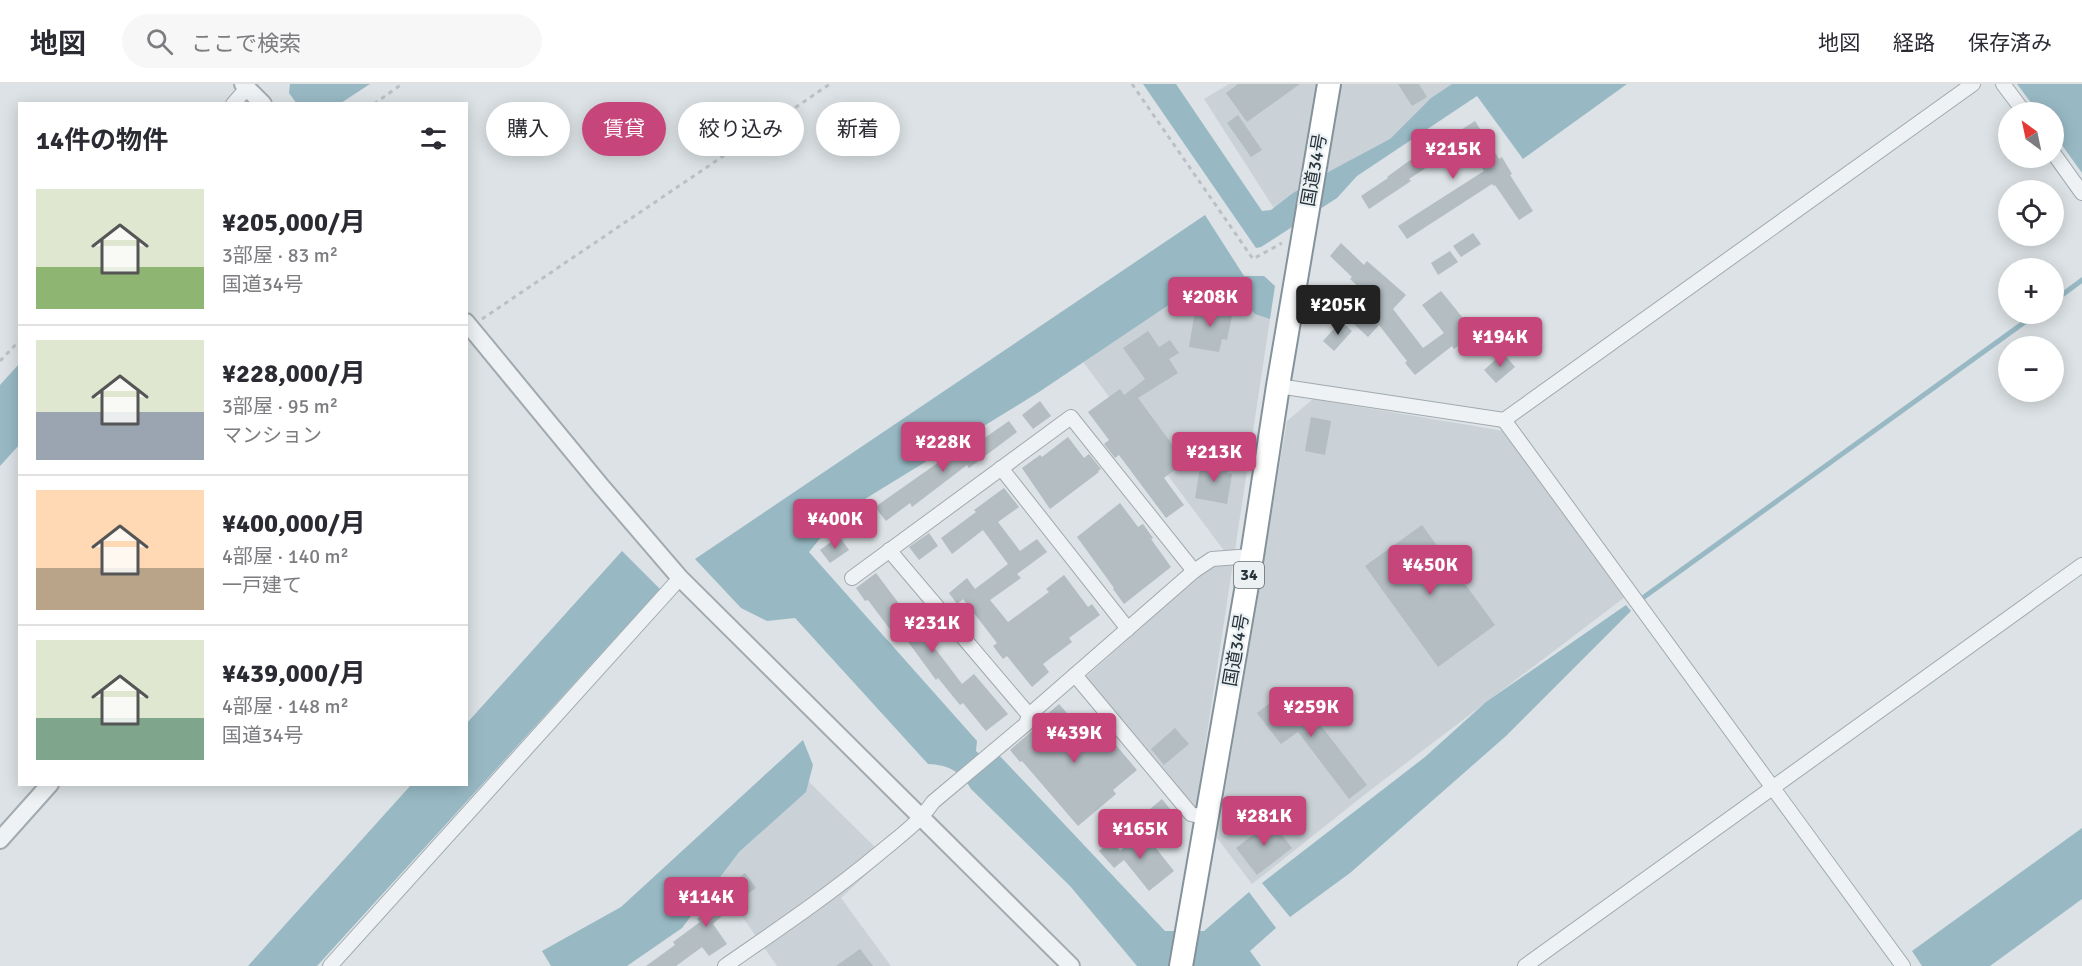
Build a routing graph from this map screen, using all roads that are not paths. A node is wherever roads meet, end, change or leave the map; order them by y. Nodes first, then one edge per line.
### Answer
1 (1329, 84) edge
2 (1973, 84) edge
3 (2003, 84) edge
4 (245, 86) edge
5 (234, 102) edge
6 (261, 102) edge
7 (2016, 102) edge
8 (2064, 168) edge
9 (2082, 193) edge
10 (468, 326) edge
11 (1278, 386) junction
12 (1504, 420) junction
13 (1001, 468) junction
14 (889, 550) junction
15 (1252, 556) junction
16 (2082, 565) edge
17 (1194, 572) junction
18 (680, 578) junction
19 (852, 578) dead end
20 (1128, 629) junction
21 (1075, 675) junction
22 (1029, 715) junction
23 (48, 786) edge
24 (1773, 788) junction
25 (922, 818) junction
26 (1207, 818) junction
27 (0, 840) edge
28 (330, 966) edge
29 (725, 966) edge
30 (1071, 966) edge
31 (1181, 966) edge
32 (1525, 966) edge
33 (1903, 966) edge

1 - 11 highway, 国道34号 / 34
2 - 12 street
3 - 7 street
4 - 5 street
4 - 6 street
8 - 9 street
10 - 18 street
11 - 12 street
11 - 15 highway, 国道34号 / 34
12 - 24 street
13 - 14 street
13 - 17 street
13 - 20 street
14 - 19 street
14 - 22 street
15 - 17 street
15 - 26 highway, 国道34号 / 34
16 - 24 street
17 - 20 street
18 - 25 street
18 - 28 street
20 - 21 street
21 - 22 street
21 - 26 street
22 - 25 street
23 - 27 street
24 - 32 street
24 - 33 street
25 - 29 street
25 - 30 street
26 - 31 highway, 国道34号 / 34

